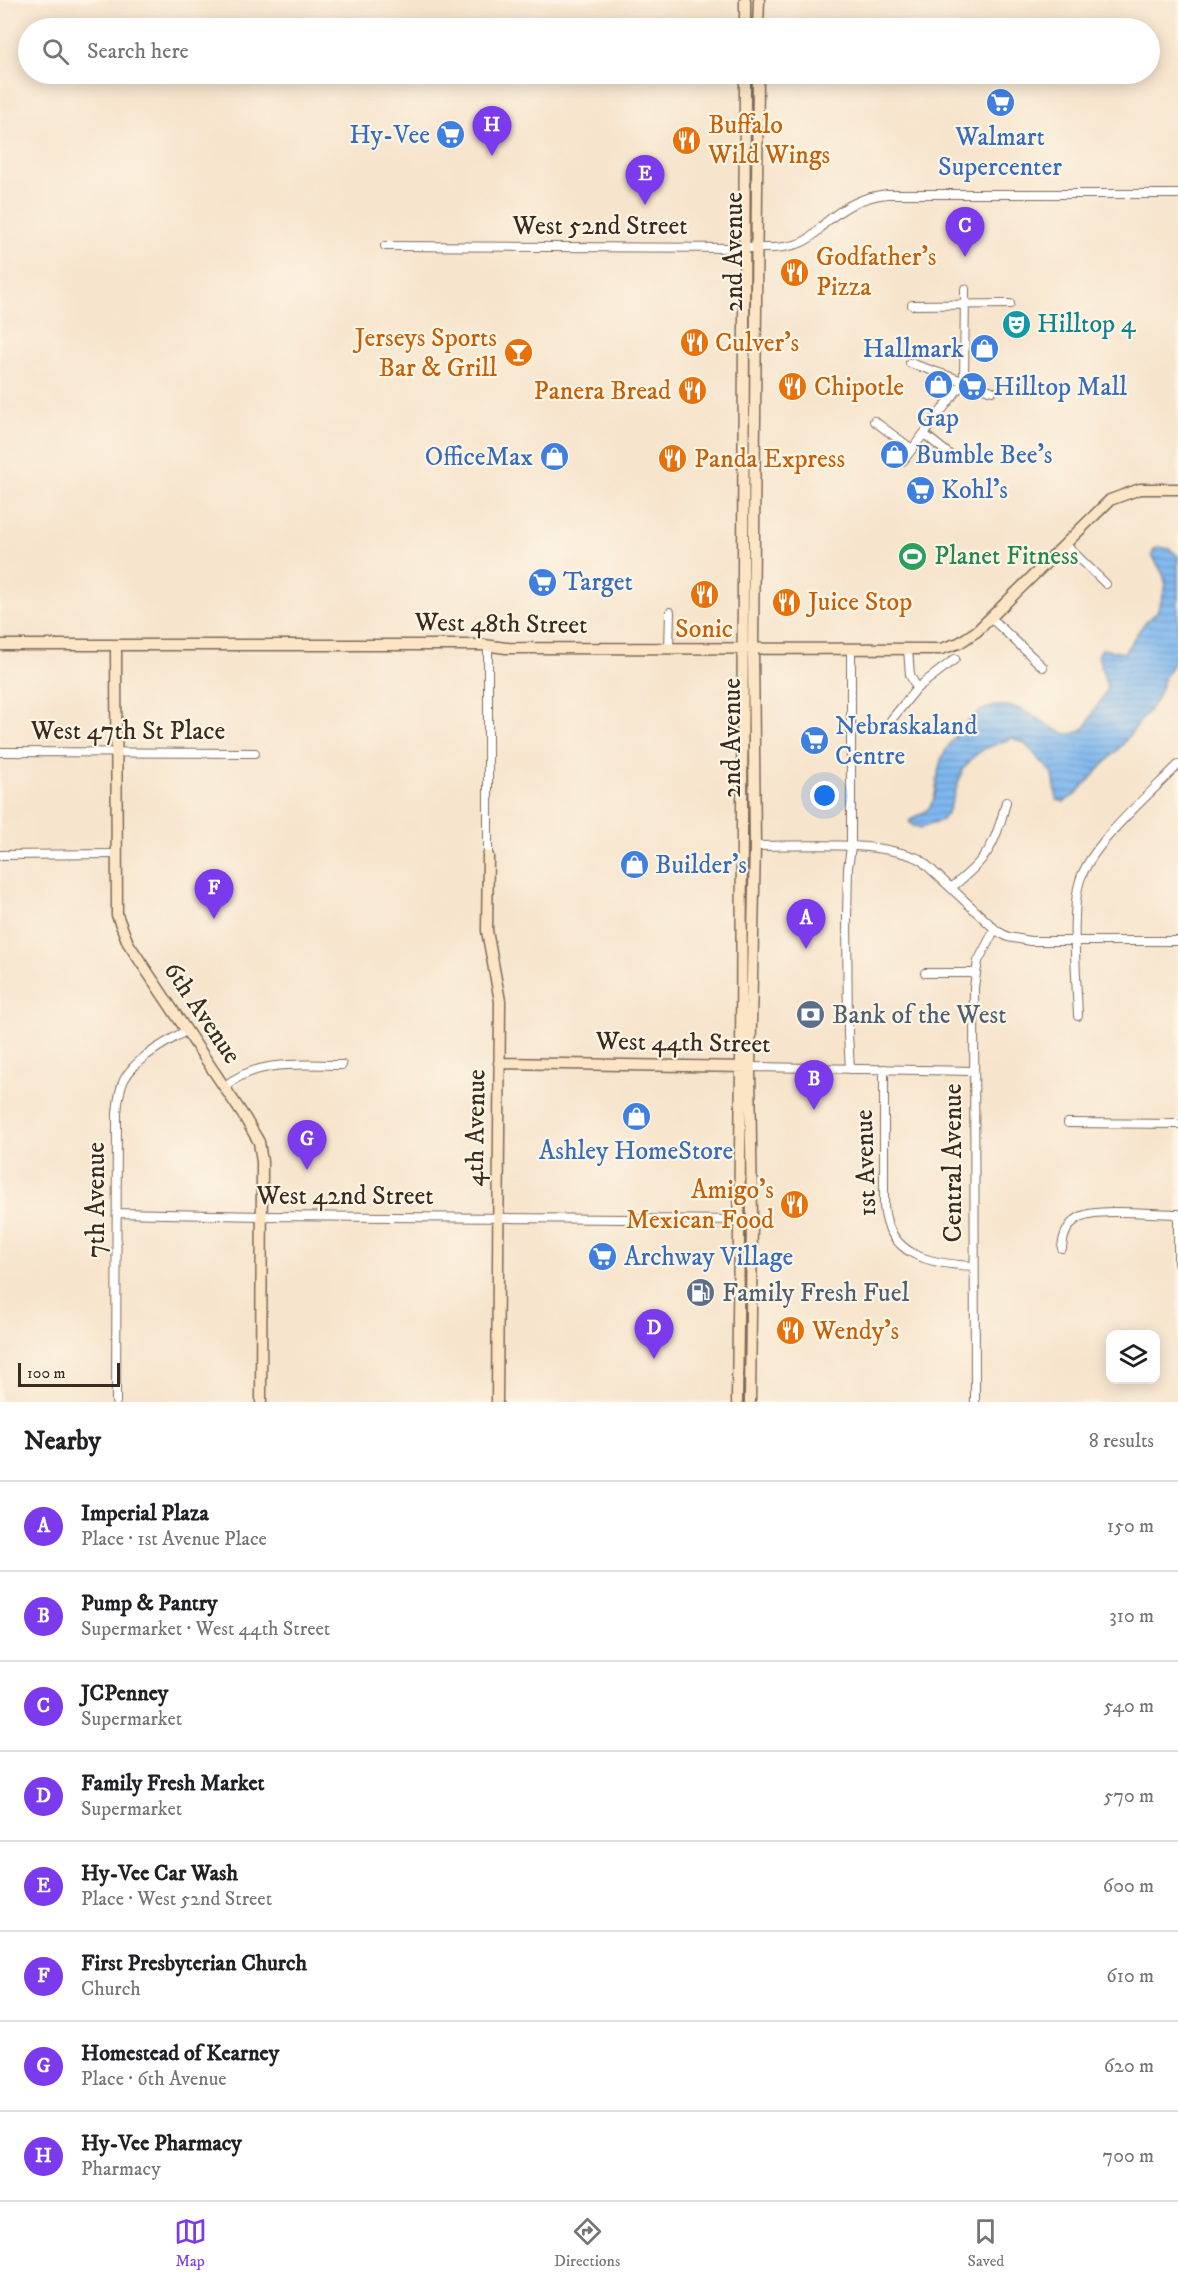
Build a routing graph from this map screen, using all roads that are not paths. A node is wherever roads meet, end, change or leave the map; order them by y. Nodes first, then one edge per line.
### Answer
1 (745, 0) edge
2 (759, 0) edge
3 (745, 18) edge
4 (758, 18) edge
5 (745, 84) edge
6 (758, 84) edge
7 (1178, 194) edge
8 (385, 246) dead end
9 (744, 248) junction
10 (757, 248) junction
11 (965, 289) dead end
12 (1010, 304) dead end
13 (912, 305) dead end
14 (964, 305) junction
15 (910, 363) dead end
16 (964, 381) junction
17 (992, 391) dead end
18 (874, 421) dead end
19 (924, 434) junction
20 (912, 449) junction
21 (949, 454) dead end
22 (903, 461) dead end
23 (1178, 489) edge
24 (1065, 544) junction
25 (1106, 584) dead end
26 (670, 612) dead end
27 (991, 618) junction
28 (0, 645) edge
29 (116, 645) junction
30 (488, 645) junction
31 (669, 649) junction
32 (748, 649) junction
33 (851, 649) junction
34 (908, 649) junction
35 (955, 659) dead end
36 (1043, 667) dead end
37 (917, 688) junction
38 (891, 720) dead end
39 (0, 752) edge
40 (118, 752) junction
41 (255, 753) dead end
42 (1178, 765) edge
43 (1006, 802) dead end
44 (755, 846) junction
45 (851, 847) junction
46 (117, 854) junction
47 (0, 855) edge
48 (488, 856) joint
49 (951, 888) junction
50 (994, 929) junction
51 (1076, 941) junction
52 (1178, 941) edge
53 (925, 973) dead end
54 (976, 973) junction
55 (1078, 1016) dead end
56 (187, 1030) junction
57 (499, 1063) junction
58 (342, 1065) dead end
59 (746, 1067) junction
60 (850, 1069) junction
61 (884, 1069) junction
62 (974, 1071) junction
63 (225, 1086) junction
64 (1068, 1124) dead end
65 (1178, 1124) edge
66 (117, 1213) junction
67 (1178, 1214) edge
68 (262, 1216) junction
69 (498, 1217) junction
70 (740, 1219) junction
71 (752, 1220) junction
72 (1178, 1221) edge
73 (1062, 1248) dead end
74 (1178, 1263) edge
75 (974, 1266) junction
76 (116, 1402) edge
77 (261, 1402) edge
78 (497, 1402) edge
79 (737, 1402) edge
80 (750, 1402) edge
81 (975, 1402) edge

1 - 3 street
2 - 4 street
5 - 9 street, 2nd Avenue
6 - 10 street, 2nd Avenue
7 - 10 street, West 52nd Street
8 - 9 street, West 52nd Street
9 - 10 street, West 52nd Street
9 - 32 street, 2nd Avenue
10 - 32 street, 2nd Avenue
11 - 14 street
12 - 14 street
13 - 14 street
14 - 16 street
15 - 16 street
16 - 17 street
16 - 19 street
18 - 20 street
19 - 20 street
19 - 21 street
20 - 22 street
23 - 24 street, West 48th Street
24 - 25 street
24 - 27 street, West 48th Street
26 - 31 street
27 - 34 street, West 48th Street
27 - 36 street
28 - 29 street, West 48th Street
29 - 30 street, West 48th Street
29 - 40 street, 6th Avenue
30 - 31 street, West 48th Street
30 - 48 street
31 - 32 street, West 48th Street
32 - 33 street, West 48th Street
32 - 44 street, 2nd Avenue
32 - 59 street, 2nd Avenue
33 - 34 street, West 48th Street
33 - 45 street
34 - 37 street
35 - 37 street
37 - 38 street
39 - 40 street, West 47th St Place
40 - 41 street, West 47th St Place
40 - 46 street, 6th Avenue
42 - 51 street
43 - 49 street
44 - 45 street
44 - 59 street, 2nd Avenue
45 - 49 street
45 - 60 street
46 - 47 street
46 - 56 street, 6th Avenue
48 - 57 street, 4th Avenue
49 - 50 street
50 - 51 street
50 - 54 street, Central Avenue
51 - 52 street
51 - 55 street
53 - 54 street
54 - 62 street, Central Avenue
56 - 63 street, 6th Avenue
56 - 66 street, 7th Avenue
57 - 59 street, West 44th Street
57 - 69 street, 4th Avenue
58 - 63 street
59 - 60 street, West 44th Street
59 - 70 street, 2nd Avenue
59 - 71 street, 2nd Avenue
60 - 61 street, West 44th Street
61 - 62 street, West 44th Street
61 - 75 street, 1st Avenue
62 - 75 street, Central Avenue
63 - 68 street, 6th Avenue
64 - 65 street
66 - 68 street, West 42nd Street
66 - 76 street, 7th Avenue
67 - 73 street
68 - 69 street, West 42nd Street
68 - 77 street, 6th Avenue
69 - 70 street, West 42nd Street
69 - 78 street, 4th Avenue
70 - 71 street, West 42nd Street
70 - 79 street, 2nd Avenue
71 - 80 street, 2nd Avenue
72 - 74 street
75 - 81 street, Central Avenue

